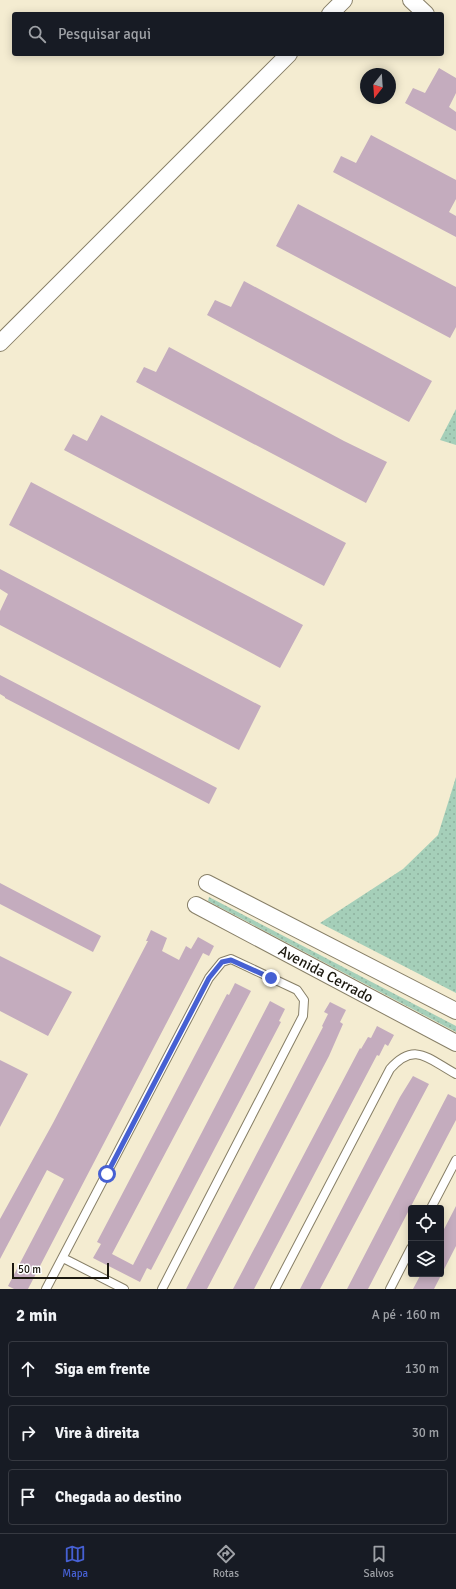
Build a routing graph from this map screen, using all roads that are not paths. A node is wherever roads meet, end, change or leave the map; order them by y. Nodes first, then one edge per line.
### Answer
1 (344, 0) edge
2 (411, 0) edge
3 (332, 12) edge
4 (424, 12) edge
5 (288, 56) edge
6 (0, 343) edge
7 (208, 882) dead end
8 (196, 905) dead end
9 (456, 1011) edge
10 (456, 1043) edge
11 (456, 1074) edge
12 (456, 1160) edge
13 (433, 1205) edge
14 (408, 1254) edge
15 (63, 1258) junction
16 (46, 1289) edge
17 (124, 1289) edge
18 (162, 1289) edge
19 (275, 1289) edge
20 (390, 1289) edge

1 - 3 street
2 - 4 street
5 - 6 street
7 - 9 street, Avenida Cerrado
8 - 10 street, Avenida Cerrado
11 - 19 lane
12 - 13 lane
14 - 20 lane
15 - 16 lane
15 - 17 lane
15 - 18 lane

